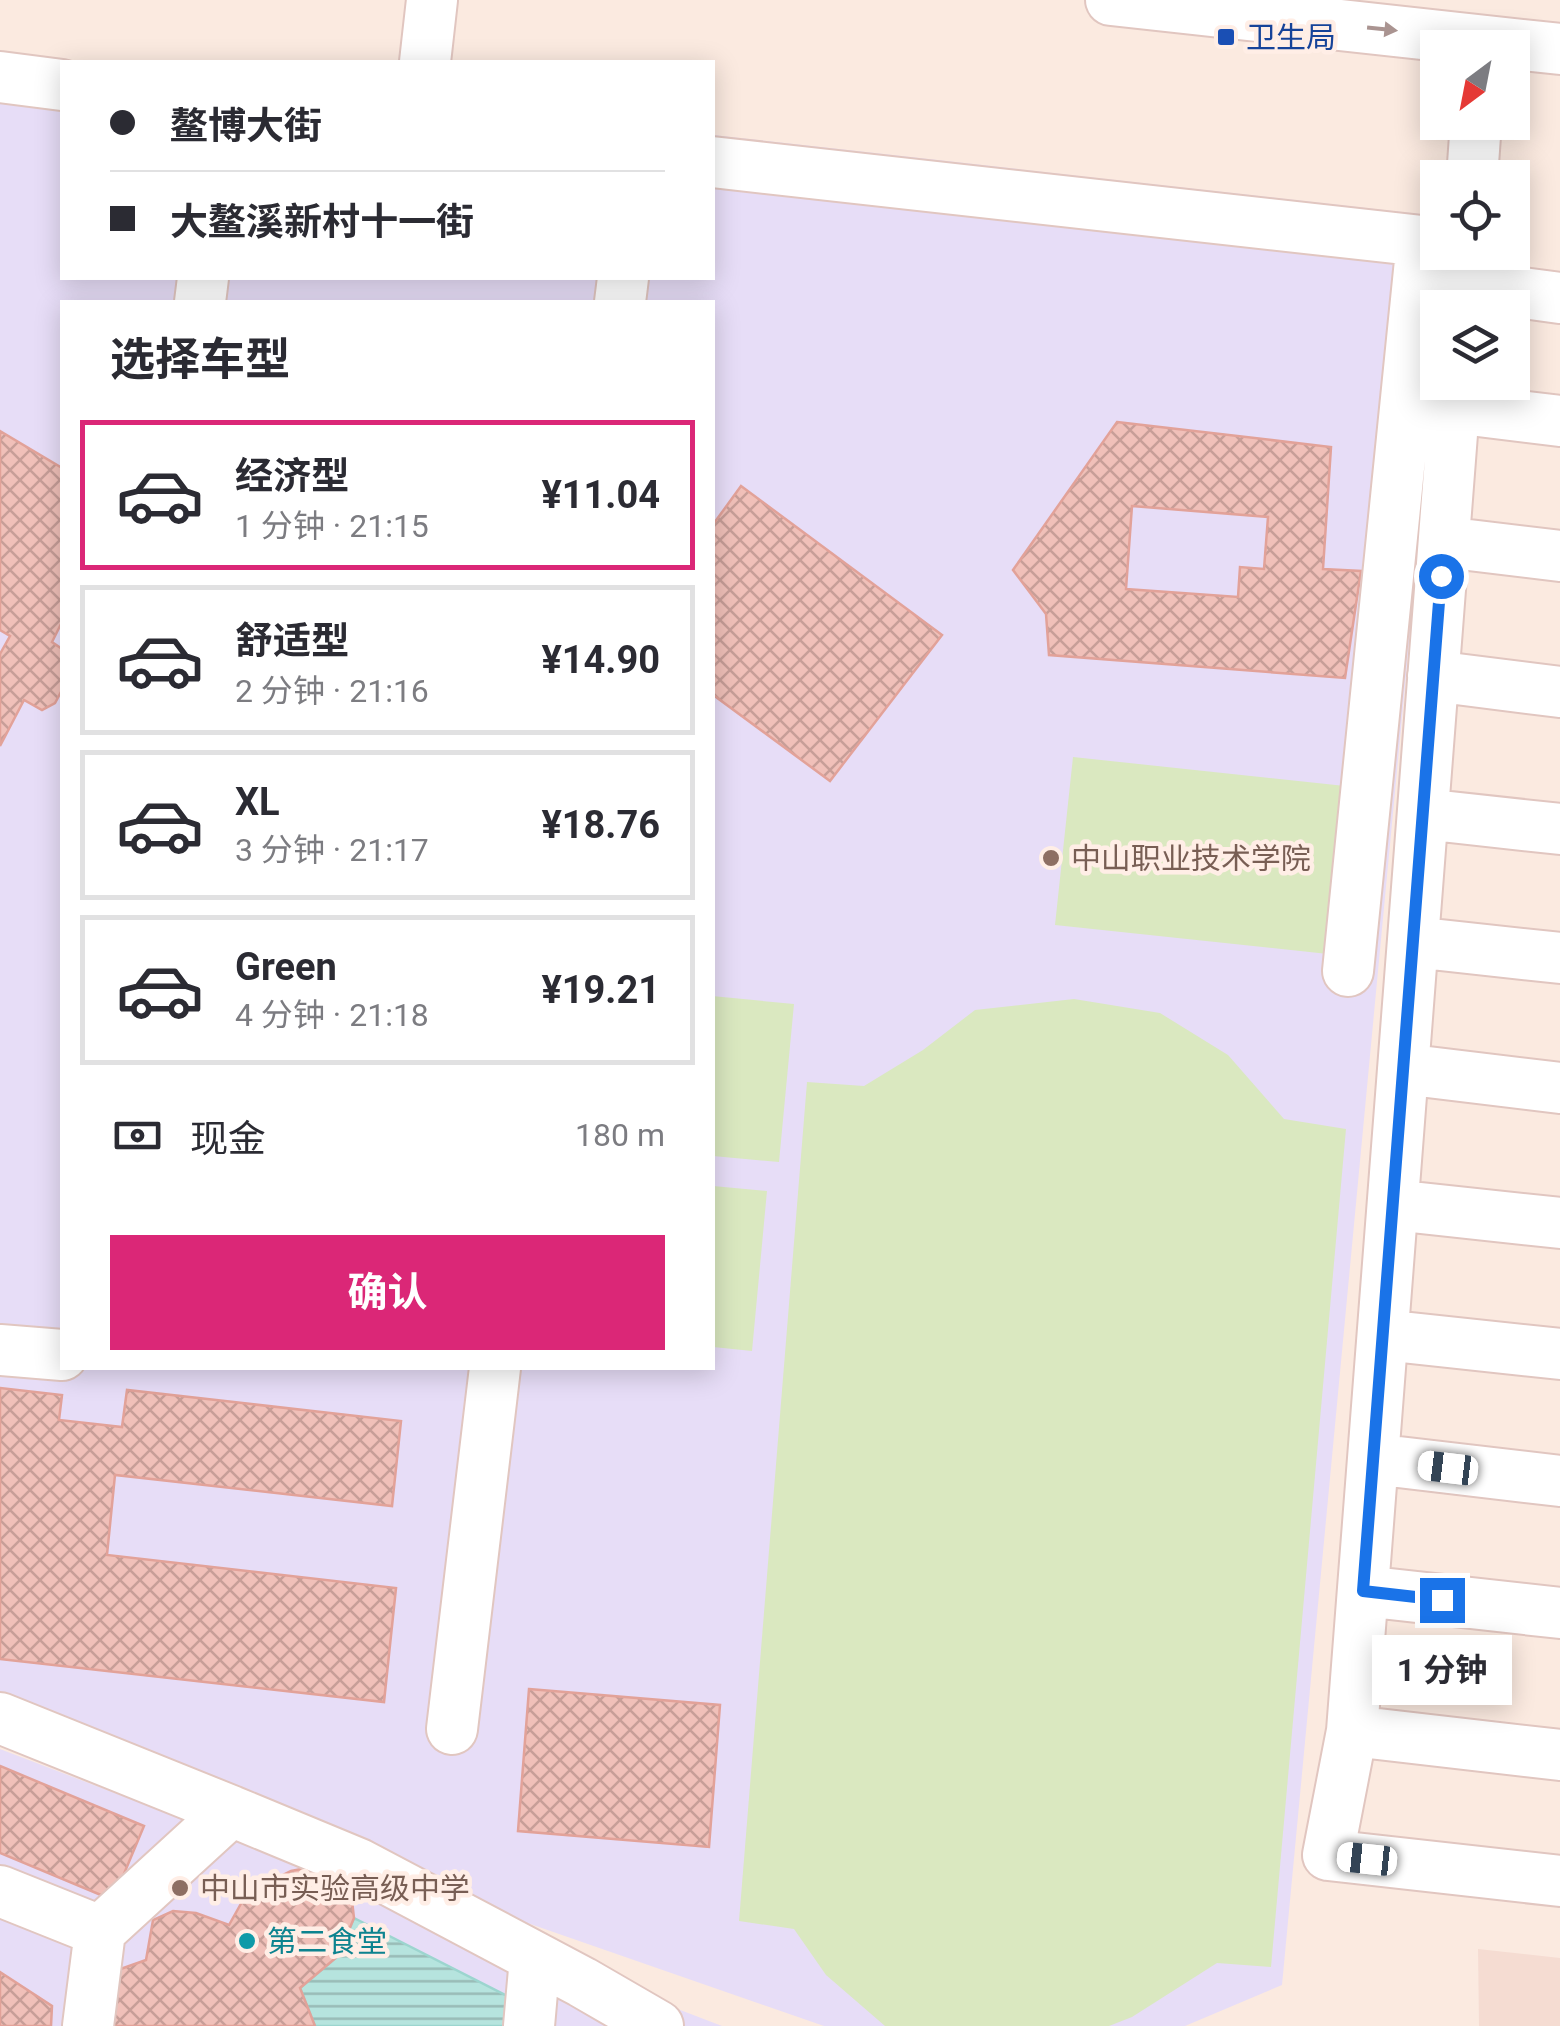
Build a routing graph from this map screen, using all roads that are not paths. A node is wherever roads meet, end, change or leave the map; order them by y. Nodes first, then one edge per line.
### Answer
1 (432, 0) edge
2 (1111, 0) edge
3 (1420, 37) edge
4 (1530, 46) edge
5 (1560, 48) edge
6 (425, 60) edge
7 (0, 77) edge
8 (60, 85) edge
9 (715, 162) edge
10 (1464, 282) edge
11 (1560, 298) edge
12 (1455, 400) edge
13 (1475, 400) edge
14 (1560, 421) edge
15 (1444, 542) junction
16 (1560, 556) edge
17 (1433, 676) junction
18 (1560, 692) edge
19 (1423, 814) junction
20 (1560, 829) edge
21 (1413, 942) junction
22 (1560, 958) edge
23 (1348, 971) dead end
24 (1403, 1069) junction
25 (1560, 1088) edge
26 (1393, 1205) junction
27 (1560, 1223) edge
28 (1383, 1335) junction
29 (0, 1350) edge
30 (1560, 1354) edge
31 (60, 1355) edge
32 (493, 1370) edge
33 (1373, 1460) junction
34 (1560, 1481) edge
35 (1363, 1591) junction
36 (1560, 1613) edge
37 (0, 1718) edge
38 (452, 1729) dead end
39 (1352, 1731) junction
40 (1560, 1755) edge
41 (231, 1811) junction
42 (1560, 1881) edge
43 (0, 1892) edge
44 (100, 1932) junction
45 (535, 1958) junction
46 (88, 2026) edge
47 (529, 2026) edge
48 (658, 2026) edge

1 - 6 street
2 -> 3 street
4 - 5 street
7 - 8 street
9 - 23 street
10 - 11 street
12 - 15 street
13 - 14 street
15 - 16 street
15 - 17 street
17 - 18 street
17 - 19 street
19 - 20 street
19 - 21 street
21 - 22 street
21 - 24 street
24 - 25 street
24 - 26 street
26 - 27 street
26 - 28 street
28 - 30 street
28 - 33 street
29 - 31 street
32 - 38 street
33 - 34 street
33 - 35 street
35 - 36 street
35 - 39 street
37 - 41 street
39 - 40 street
39 - 42 street
41 - 44 street
41 - 45 street
43 - 44 street
44 - 46 street
45 - 47 street
45 - 48 street

